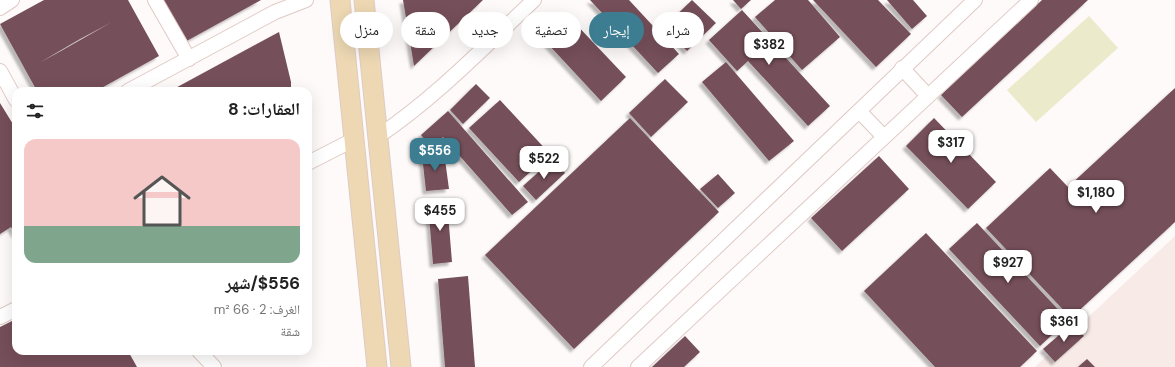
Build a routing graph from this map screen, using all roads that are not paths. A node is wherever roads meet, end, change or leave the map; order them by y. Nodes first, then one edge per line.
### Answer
1 (12, 0) edge
2 (155, 0) edge
3 (306, 0) edge
4 (340, 0) edge
5 (364, 0) edge
6 (534, 0) edge
7 (975, 0) edge
8 (1031, 0) edge
9 (0, 8) edge
10 (189, 59) junction
11 (902, 68) junction
12 (0, 71) edge
13 (136, 87) edge
14 (12, 93) edge
15 (928, 96) junction
16 (859, 111) junction
17 (377, 137) junction
18 (884, 137) junction
19 (355, 139) junction
20 (312, 161) edge
21 (12, 311) edge
22 (0, 317) edge
23 (202, 355) edge
24 (208, 365) edge
25 (377, 367) edge
26 (401, 367) edge
27 (591, 367) edge
28 (638, 367) edge

1 - 9 street
2 - 10 street
3 - 10 street
4 - 19 main road
5 - 17 main road
6 - 17 street
7 - 11 street
8 - 15 street
10 - 13 street
11 - 15 street
11 - 16 street
12 - 14 street
15 - 18 street
16 - 18 street
16 - 27 street
17 - 26 main road
18 - 28 street
19 - 20 street
19 - 25 main road
21 - 22 street
23 - 24 street

